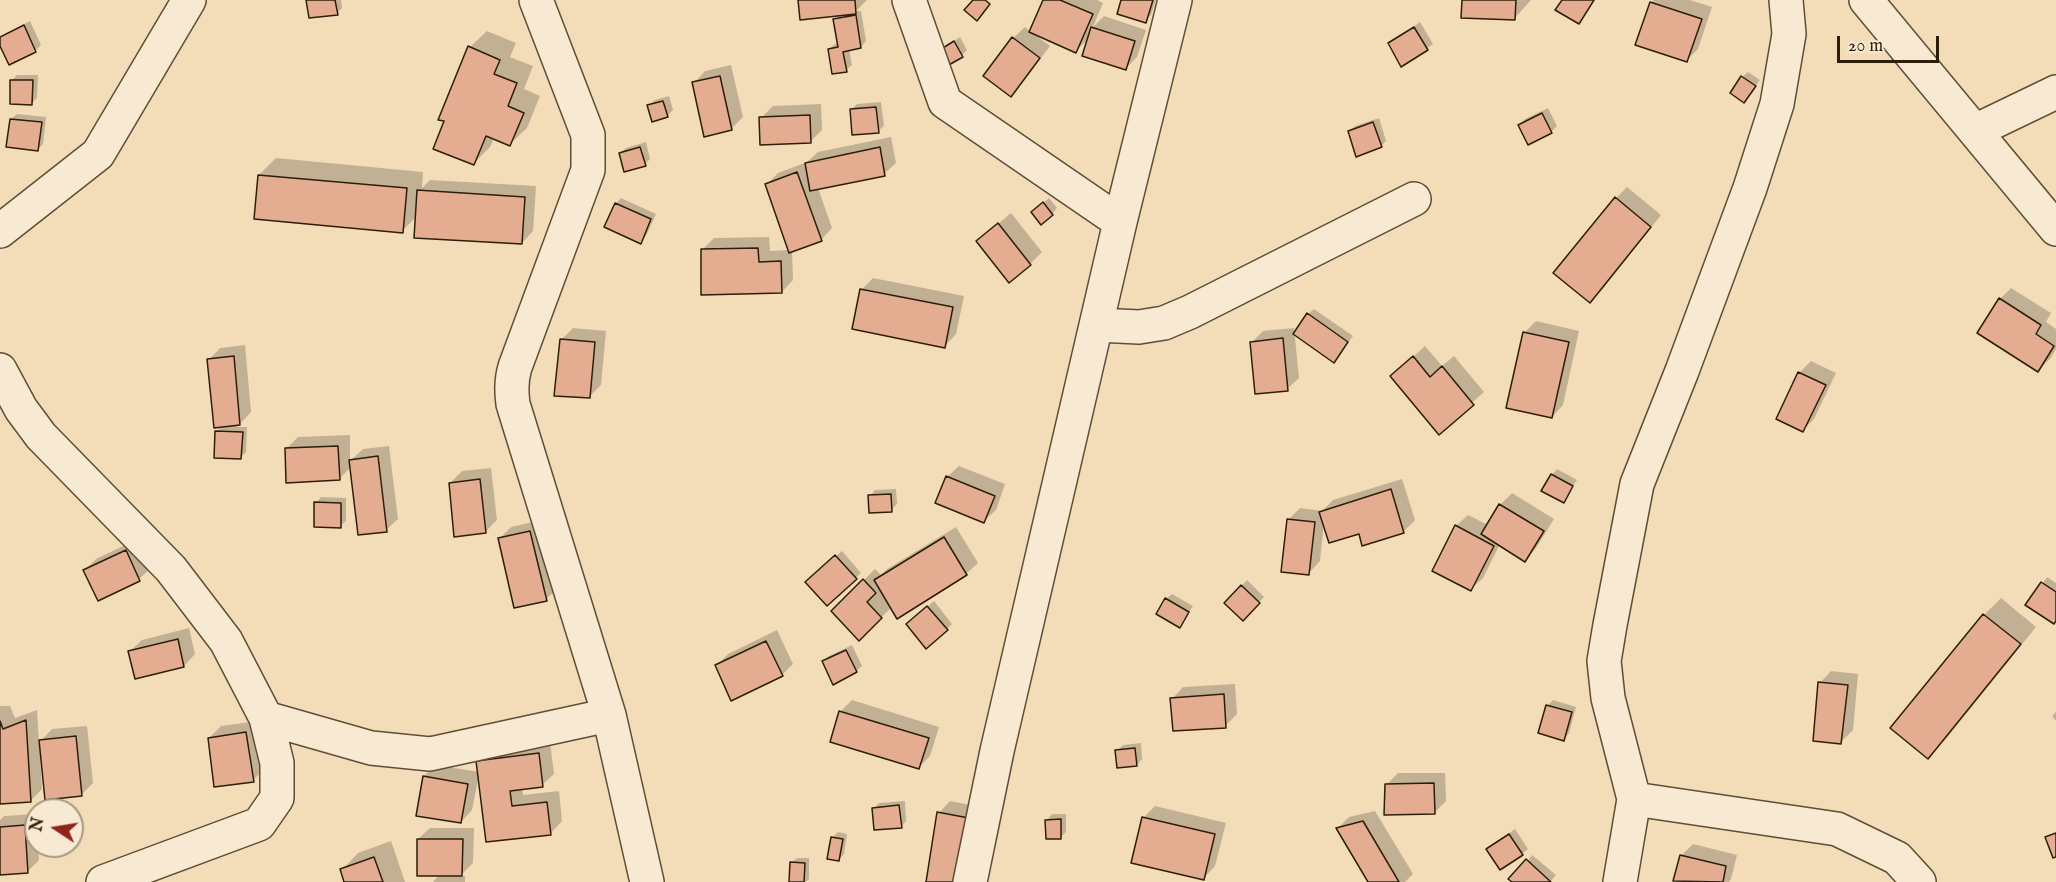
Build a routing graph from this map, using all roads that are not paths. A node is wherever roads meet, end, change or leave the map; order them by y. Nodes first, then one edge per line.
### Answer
1 (189, 0) edge
2 (536, 0) edge
3 (909, 0) edge
4 (1176, 0) edge
5 (1786, 0) edge
6 (1866, 0) edge
7 (2056, 92) edge
8 (1975, 131) junction
9 (1414, 199) dead end
10 (1120, 222) junction
11 (2056, 229) edge
12 (0, 231) edge
13 (1097, 325) junction
14 (0, 370) edge
15 (609, 715) junction
16 (266, 718) junction
17 (1634, 799) junction
18 (136, 876) edge
19 (103, 882) edge
20 (647, 882) edge
21 (970, 882) edge
22 (1620, 882) edge
23 (1919, 882) edge

1 - 12 street
2 - 15 street
3 - 10 street
4 - 10 street
5 - 17 street
6 - 8 street
7 - 8 street
8 - 11 street
9 - 13 street
10 - 13 street
13 - 21 street
14 - 16 street
15 - 16 street
15 - 20 street
16 - 18 street
17 - 22 street
17 - 23 street
18 - 19 street

